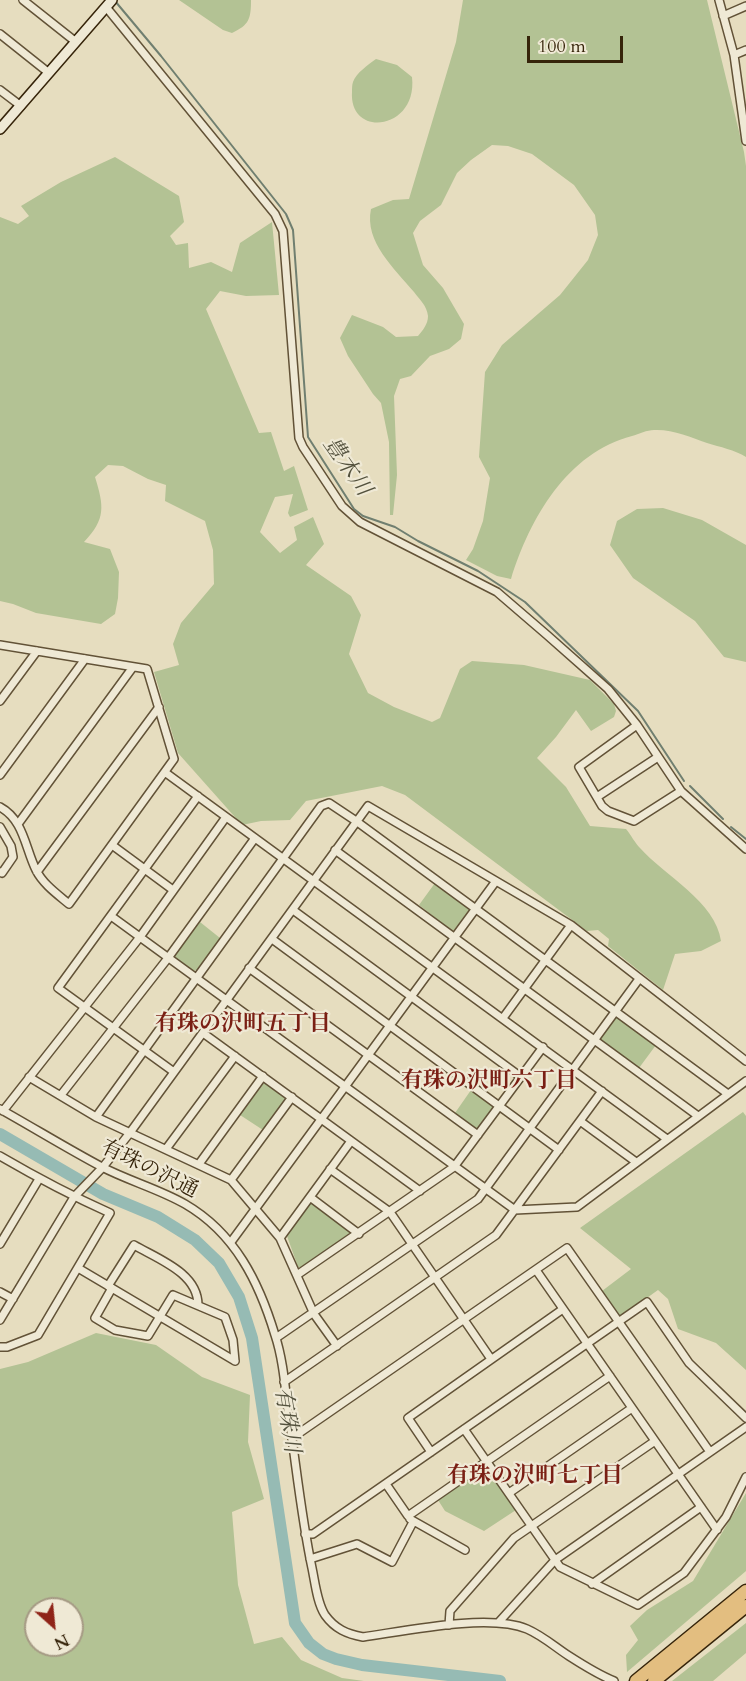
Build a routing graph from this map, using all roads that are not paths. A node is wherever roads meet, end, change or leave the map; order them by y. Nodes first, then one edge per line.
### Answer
1 (23, 0) edge
2 (97, 0) edge
3 (719, 0) edge
4 (109, 3) edge
5 (746, 6) edge
6 (723, 16) junction
7 (0, 34) edge
8 (76, 42) junction
9 (746, 50) edge
10 (734, 55) junction
11 (49, 73) junction
12 (0, 90) edge
13 (743, 96) edge
14 (21, 106) junction
15 (0, 129) edge
16 (746, 140) edge
17 (0, 645) edge
18 (36, 651) junction
19 (85, 659) junction
20 (133, 667) junction
21 (0, 701) edge
22 (159, 707) junction
23 (637, 725) junction
24 (658, 757) junction
25 (165, 773) junction
26 (0, 775) edge
27 (681, 791) junction
28 (198, 796) junction
29 (597, 796) junction
30 (0, 807) edge
31 (226, 818) junction
32 (356, 821) junction
33 (18, 824) junction
34 (0, 827) edge
35 (255, 838) junction
36 (112, 845) junction
37 (746, 849) edge
38 (335, 850) junction
39 (284, 858) junction
40 (145, 869) junction
41 (0, 872) edge
42 (37, 872) junction
43 (314, 881) junction
44 (496, 881) junction
45 (173, 890) junction
46 (475, 909) junction
47 (292, 910) junction
48 (111, 916) junction
49 (571, 925) junction
50 (140, 937) junction
51 (454, 937) junction
52 (272, 939) junction
53 (168, 958) junction
54 (545, 960) junction
55 (432, 967) junction
56 (249, 968) junction
57 (196, 979) junction
58 (639, 979) junction
59 (524, 989) junction
60 (410, 996) junction
61 (226, 1000) junction
62 (84, 1007) junction
63 (615, 1011) junction
64 (502, 1018) junction
65 (389, 1026) junction
66 (113, 1028) junction
67 (203, 1033) junction
68 (594, 1039) junction
69 (543, 1047) junction
70 (144, 1050) junction
71 (368, 1054) junction
72 (235, 1056) junction
73 (746, 1061) edge
74 (572, 1069) junction
75 (174, 1072) junction
76 (263, 1076) junction
77 (29, 1077) junction
78 (521, 1077) junction
79 (746, 1081) edge
80 (345, 1087) junction
81 (602, 1091) junction
82 (728, 1094) junction
83 (61, 1095) junction
84 (292, 1097) junction
85 (500, 1106) junction
86 (2, 1110) edge
87 (698, 1116) junction
88 (96, 1117) junction
89 (322, 1119) junction
90 (580, 1121) junction
91 (530, 1128) junction
92 (129, 1134) junction
93 (478, 1135) junction
94 (667, 1139) junction
95 (351, 1141) junction
96 (166, 1149) junction
97 (559, 1150) junction
98 (1, 1160) edge
99 (636, 1162) junction
100 (199, 1164) junction
101 (103, 1167) junction
102 (454, 1167) junction
103 (330, 1169) junction
104 (39, 1179) junction
105 (231, 1180) junction
106 (484, 1189) junction
107 (420, 1191) junction
108 (76, 1195) junction
109 (310, 1197) junction
110 (256, 1209) junction
111 (515, 1210) junction
112 (390, 1212) junction
113 (359, 1234) junction
114 (280, 1238) junction
115 (231, 1242) junction
116 (0, 1244) edge
117 (413, 1245) junction
118 (78, 1268) junction
119 (536, 1270) junction
120 (297, 1275) junction
121 (435, 1277) junction
122 (110, 1287) junction
123 (0, 1292) edge
124 (13, 1299) junction
125 (198, 1305) junction
126 (563, 1309) junction
127 (314, 1314) junction
128 (159, 1317) junction
129 (464, 1319) junction
130 (0, 1320) edge
131 (619, 1322) junction
132 (276, 1338) junction
133 (587, 1344) junction
134 (337, 1346) junction
135 (0, 1347) edge
136 (491, 1359) junction
137 (610, 1376) junction
138 (285, 1382) junction
139 (632, 1408) junction
140 (746, 1418) edge
141 (746, 1427) edge
142 (464, 1429) junction
143 (292, 1438) junction
144 (655, 1441) junction
145 (431, 1452) junction
146 (710, 1452) junction
147 (487, 1462) junction
148 (678, 1475) junction
149 (746, 1476) edge
150 (386, 1484) junction
151 (509, 1493) junction
152 (701, 1507) junction
153 (410, 1519) junction
154 (532, 1525) junction
155 (717, 1530) junction
156 (305, 1534) junction
157 (465, 1550) dead end
158 (310, 1559) junction
159 (555, 1560) junction
160 (592, 1584) junction
161 (746, 1591) edge
162 (746, 1606) edge
163 (498, 1623) junction
164 (449, 1625) junction
165 (666, 1665) junction
166 (614, 1681) edge
167 (636, 1681) edge
168 (654, 1681) edge

1 - 8 street
2 - 4 street
3 - 6 street
4 - 8 street
4 - 23 street
5 - 6 street
6 - 10 street
7 - 11 street
8 - 11 street
9 - 10 street
10 - 13 street
11 - 14 street
12 - 14 street
13 - 16 street
14 - 15 street
17 - 18 street
18 - 19 street
18 - 21 street
19 - 20 street
19 - 26 street
20 - 22 street
20 - 33 street
22 - 25 street
22 - 42 street
23 - 24 street
23 - 29 street
24 - 27 street
24 - 29 street
25 - 28 street
25 - 36 street
27 - 29 street
27 - 37 street
28 - 31 street
28 - 40 street
30 - 33 street
31 - 35 street
31 - 45 street
32 - 38 street
32 - 39 street
32 - 44 street
32 - 46 street
33 - 42 street
34 - 41 street
35 - 39 street
35 - 53 street
36 - 40 street
36 - 42 street
38 - 43 street
38 - 51 street
39 - 43 street
39 - 57 street
40 - 45 street
40 - 48 street
43 - 47 street
43 - 55 street
44 - 46 street
44 - 49 street
45 - 50 street
46 - 51 street
46 - 54 street
47 - 52 street
47 - 60 street
48 - 50 street
48 - 62 street
49 - 54 street
49 - 58 street
50 - 53 street
50 - 62 street
51 - 55 street
51 - 59 street
52 - 56 street
52 - 65 street
53 - 57 street
53 - 66 street
54 - 59 street
54 - 63 street
55 - 60 street
55 - 64 street
56 - 61 street
56 - 71 street
57 - 61 street
57 - 70 street
58 - 63 street
58 - 73 street
59 - 64 street
59 - 68 street
60 - 65 street
60 - 78 street
61 - 67 street
61 - 80 street
62 - 66 street
62 - 77 street
63 - 68 street
63 - 82 street
64 - 69 street
65 - 71 street
65 - 85 street
66 - 70 street
66 - 83 street
67 - 72 street
67 - 75 street
68 - 74 street
68 - 87 street
69 - 74 street
69 - 78 street
70 - 75 street
70 - 88 street
71 - 80 street
71 - 93 street
72 - 76 street
72 - 96 street
74 - 81 street
74 - 91 street
75 - 92 street
76 - 84 street
76 - 100 street
77 - 83 street
77 - 86 street
78 - 85 street
79 - 82 street
80 - 89 street
80 - 102 street
81 - 90 street
81 - 94 street
82 - 87 street
83 - 88 street
84 - 89 street
84 - 105 street
85 - 91 street
85 - 93 street
86 - 101 street, 有珠の沢通
87 - 94 street
88 - 92 street
89 - 95 street
89 - 110 street
90 - 97 street
90 - 99 street
91 - 97 street
91 - 106 street
92 - 96 street
92 - 101 street
93 - 102 street
94 - 99 street
95 - 103 street
95 - 107 street
96 - 100 street
97 - 111 street
98 - 104 street
99 - 111 street
100 - 105 street
101 - 108 street
101 - 115 street, 有珠の沢通
102 - 106 street
102 - 107 street
103 - 109 street
103 - 112 street
104 - 108 street
104 - 116 street
105 - 110 street
106 - 111 street
106 - 117 street
107 - 112 street
108 - 118 street
108 - 124 street
109 - 113 street
109 - 114 street
110 - 114 street
110 - 115 street
111 - 121 street
112 - 113 street
112 - 117 street
113 - 120 street
114 - 120 street
115 - 132 street, 有珠の沢通
117 - 121 street
117 - 127 street
118 - 122 street
118 - 135 street
119 - 126 street
119 - 129 street
119 - 131 street
120 - 127 street
121 - 129 street
121 - 134 street
122 - 125 street
122 - 128 street
122 - 128 street
123 - 124 street
124 - 130 street
125 - 128 street
125 - 128 street
126 - 133 street
126 - 136 street
127 - 132 street
127 - 134 street
129 - 136 street
129 - 143 street
131 - 133 street
131 - 140 street
131 - 146 street
132 - 138 street, 有珠の沢通
133 - 137 street
133 - 142 street
134 - 138 street
136 - 145 street
137 - 139 street
137 - 147 street
138 - 143 street, 有珠の沢通
139 - 144 street
139 - 151 street
141 - 146 street
142 - 145 street
142 - 147 street
143 - 156 street, 有珠の沢通
144 - 148 street
144 - 154 street
145 - 150 street
146 - 148 street
147 - 151 street
147 - 153 street
148 - 152 street
148 - 159 street
149 - 155 street
150 - 153 street
150 - 156 street
151 - 154 street
152 - 155 street
152 - 160 street
153 - 157 street
153 - 158 street
154 - 159 street
154 - 164 street
155 - 160 street
156 - 158 street, 有珠の沢通
158 - 164 street, 有珠の沢通
159 - 160 street
159 - 163 street
161 - 165 highway
162 - 165 highway
163 - 164 street, 有珠の沢通
163 - 166 street, 有珠の沢通
165 - 167 highway
165 - 168 highway

